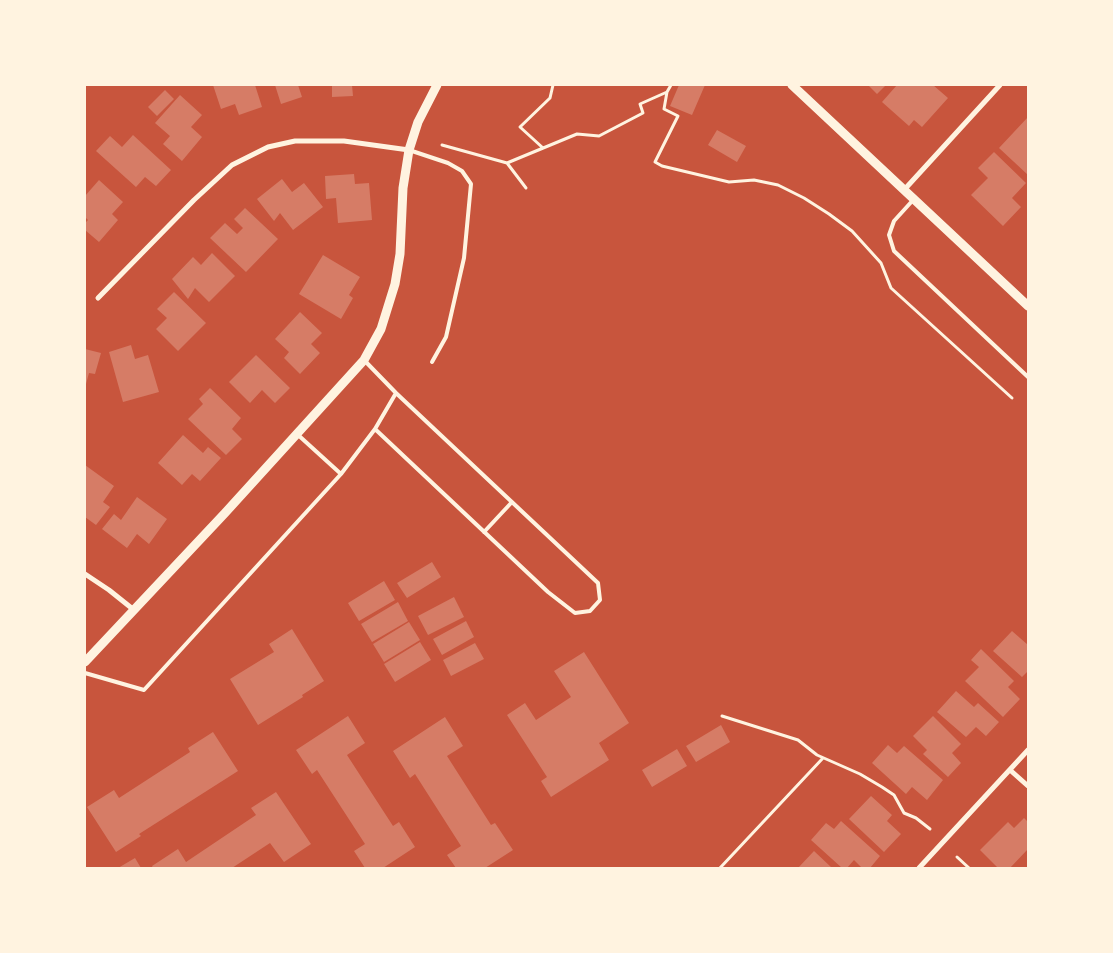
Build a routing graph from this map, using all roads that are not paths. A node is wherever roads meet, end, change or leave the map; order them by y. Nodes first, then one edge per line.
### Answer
1 (437, 85) edge
2 (792, 85) edge
3 (1000, 85) edge
4 (410, 150) junction
5 (904, 190) junction
6 (914, 199) junction
7 (98, 298) dead end
8 (1028, 306) edge
9 (364, 360) junction
10 (432, 362) dead end
11 (1028, 378) edge
12 (396, 393) junction
13 (375, 428) junction
14 (297, 434) junction
15 (341, 474) junction
16 (512, 502) junction
17 (484, 532) junction
18 (85, 574) edge
19 (134, 611) junction
20 (85, 662) edge
21 (85, 673) edge
22 (1028, 750) edge
23 (1010, 770) junction
24 (1028, 786) edge
25 (919, 868) edge

1 - 4 street
2 - 5 street
3 - 5 street
4 - 7 street
4 - 9 street
4 - 10 lane
5 - 6 street
6 - 8 street
6 - 11 lane
9 - 12 lane
9 - 14 street
12 - 13 lane
12 - 16 lane
13 - 15 lane
13 - 17 lane
14 - 15 lane
14 - 19 street
15 - 21 lane
16 - 17 lane
16 - 17 lane
18 - 19 street
19 - 20 street
22 - 23 street
23 - 24 street
23 - 25 street

